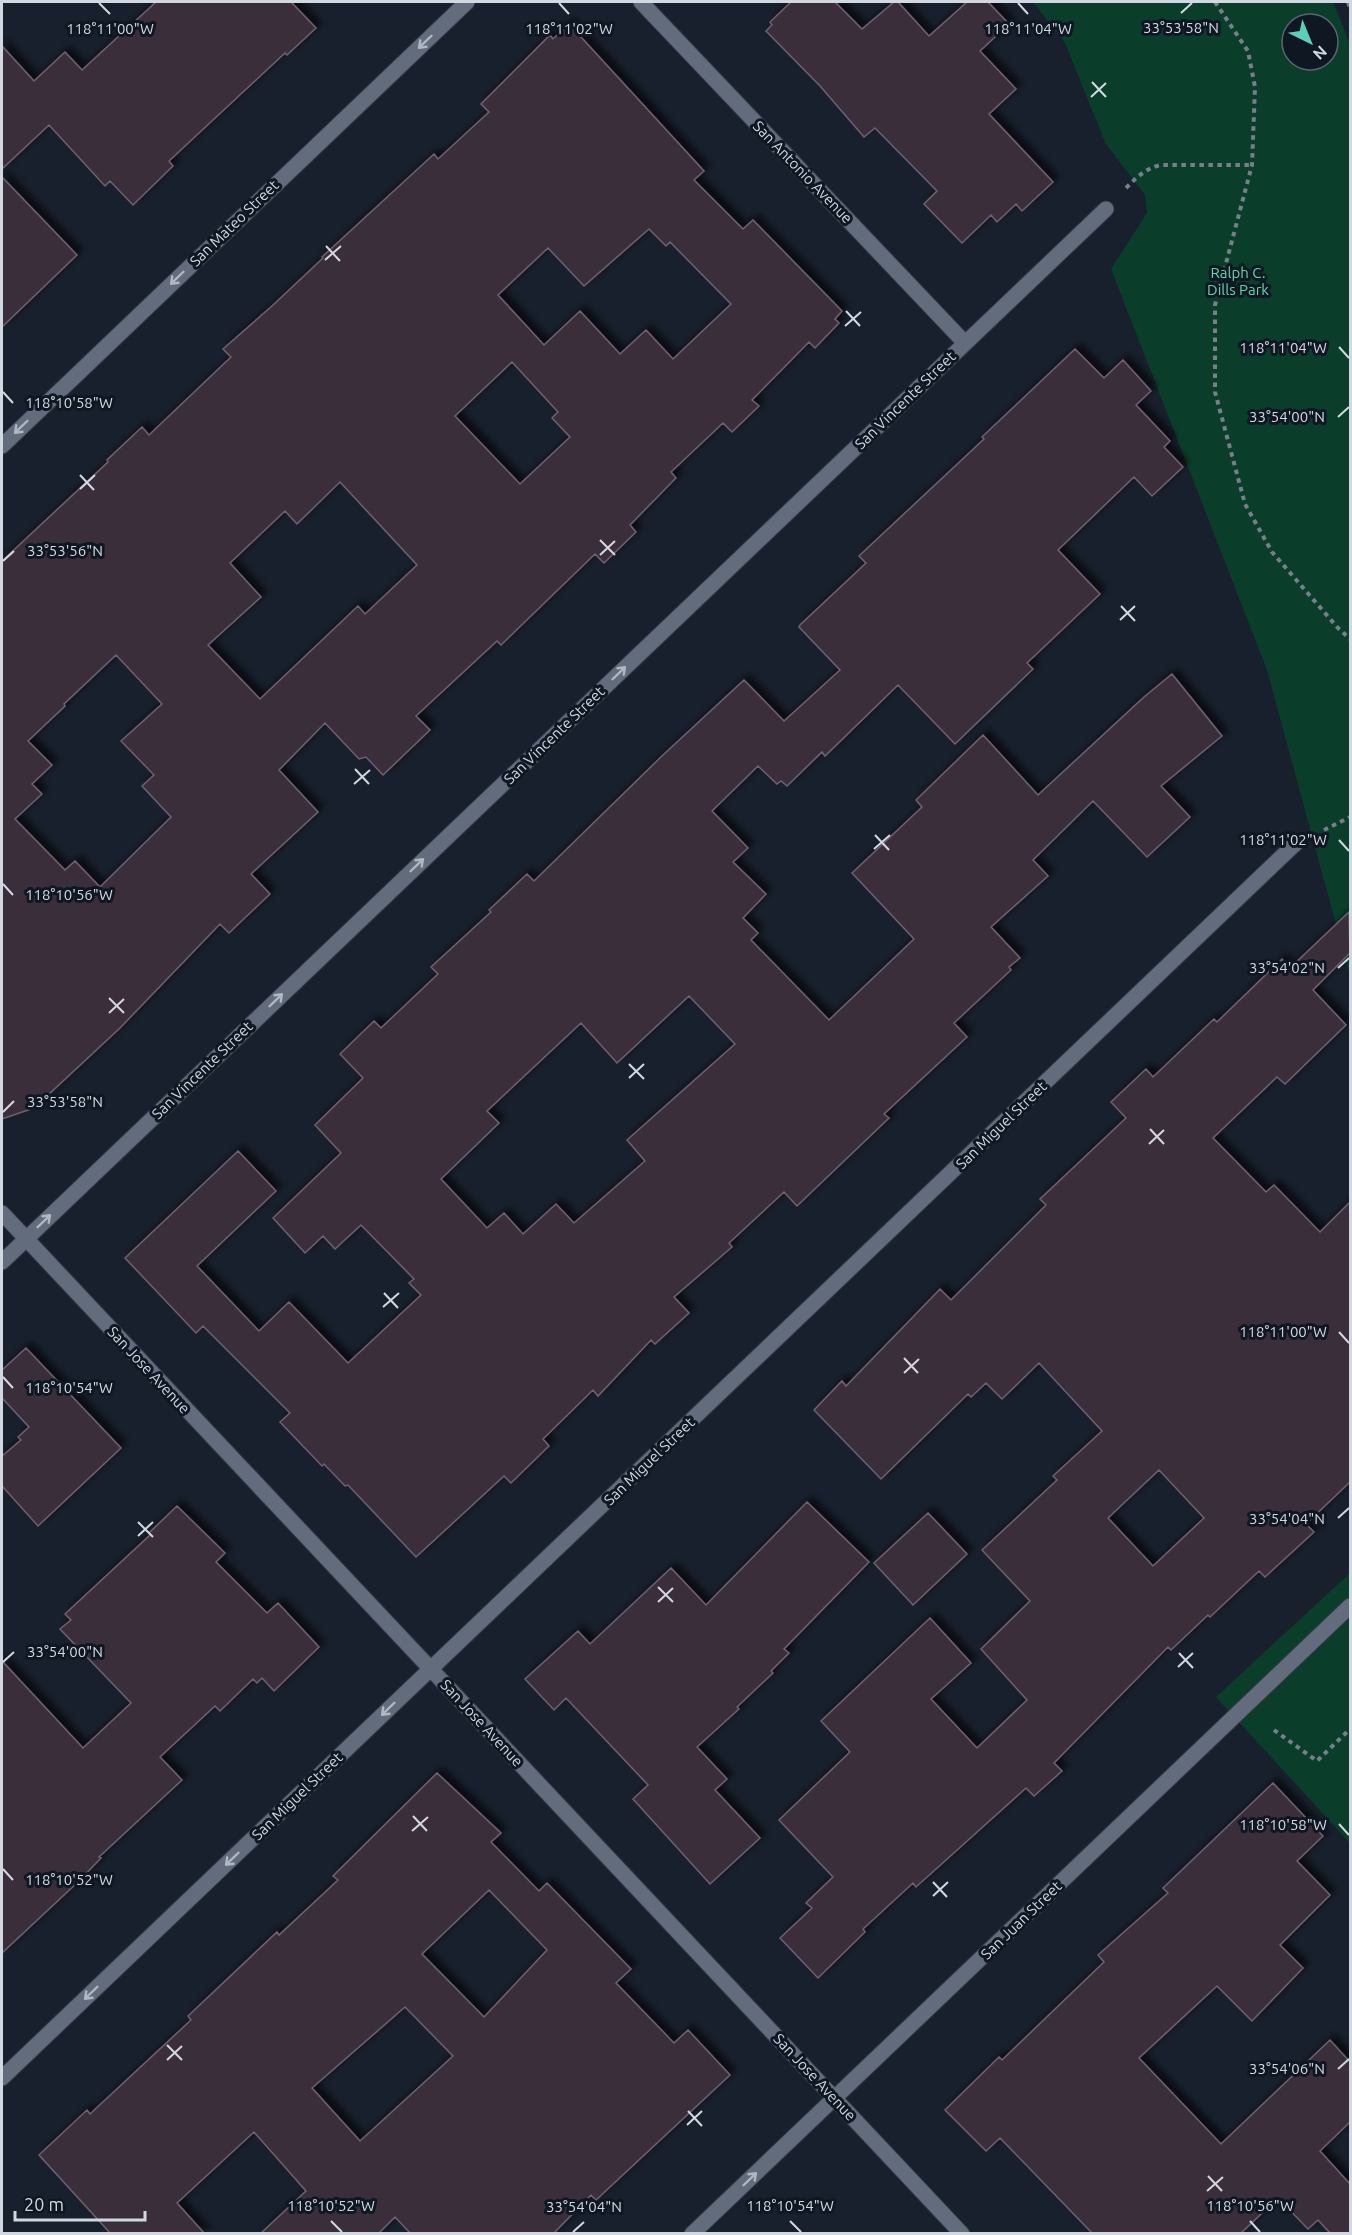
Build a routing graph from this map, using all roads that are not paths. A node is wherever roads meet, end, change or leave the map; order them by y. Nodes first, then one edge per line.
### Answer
1 (467, 2) edge
2 (641, 2) edge
3 (1106, 209) road end
4 (965, 343) junction
5 (2, 446) edge
6 (1296, 843) dead end
7 (2, 1213) edge
8 (25, 1239) junction
9 (2, 1262) edge
10 (1350, 1606) edge
11 (430, 1669) junction
12 (2, 2078) edge
13 (834, 2098) junction
14 (692, 2234) edge
15 (962, 2234) edge

1 -> 5 street, San Mateo Street
2 - 4 street, San Antonio Avenue
3 - 4 street, San Vincente Street
8 -> 4 street, San Vincente Street
6 - 11 street, San Miguel Street
7 - 8 street, San Jose Avenue
8 - 9 street, San Vincente Street
8 - 11 street, San Jose Avenue
10 - 13 street, San Juan Street
11 -> 12 street, San Miguel Street
11 - 13 street, San Jose Avenue
14 -> 13 street, San Juan Street
13 - 15 street, San Jose Avenue

